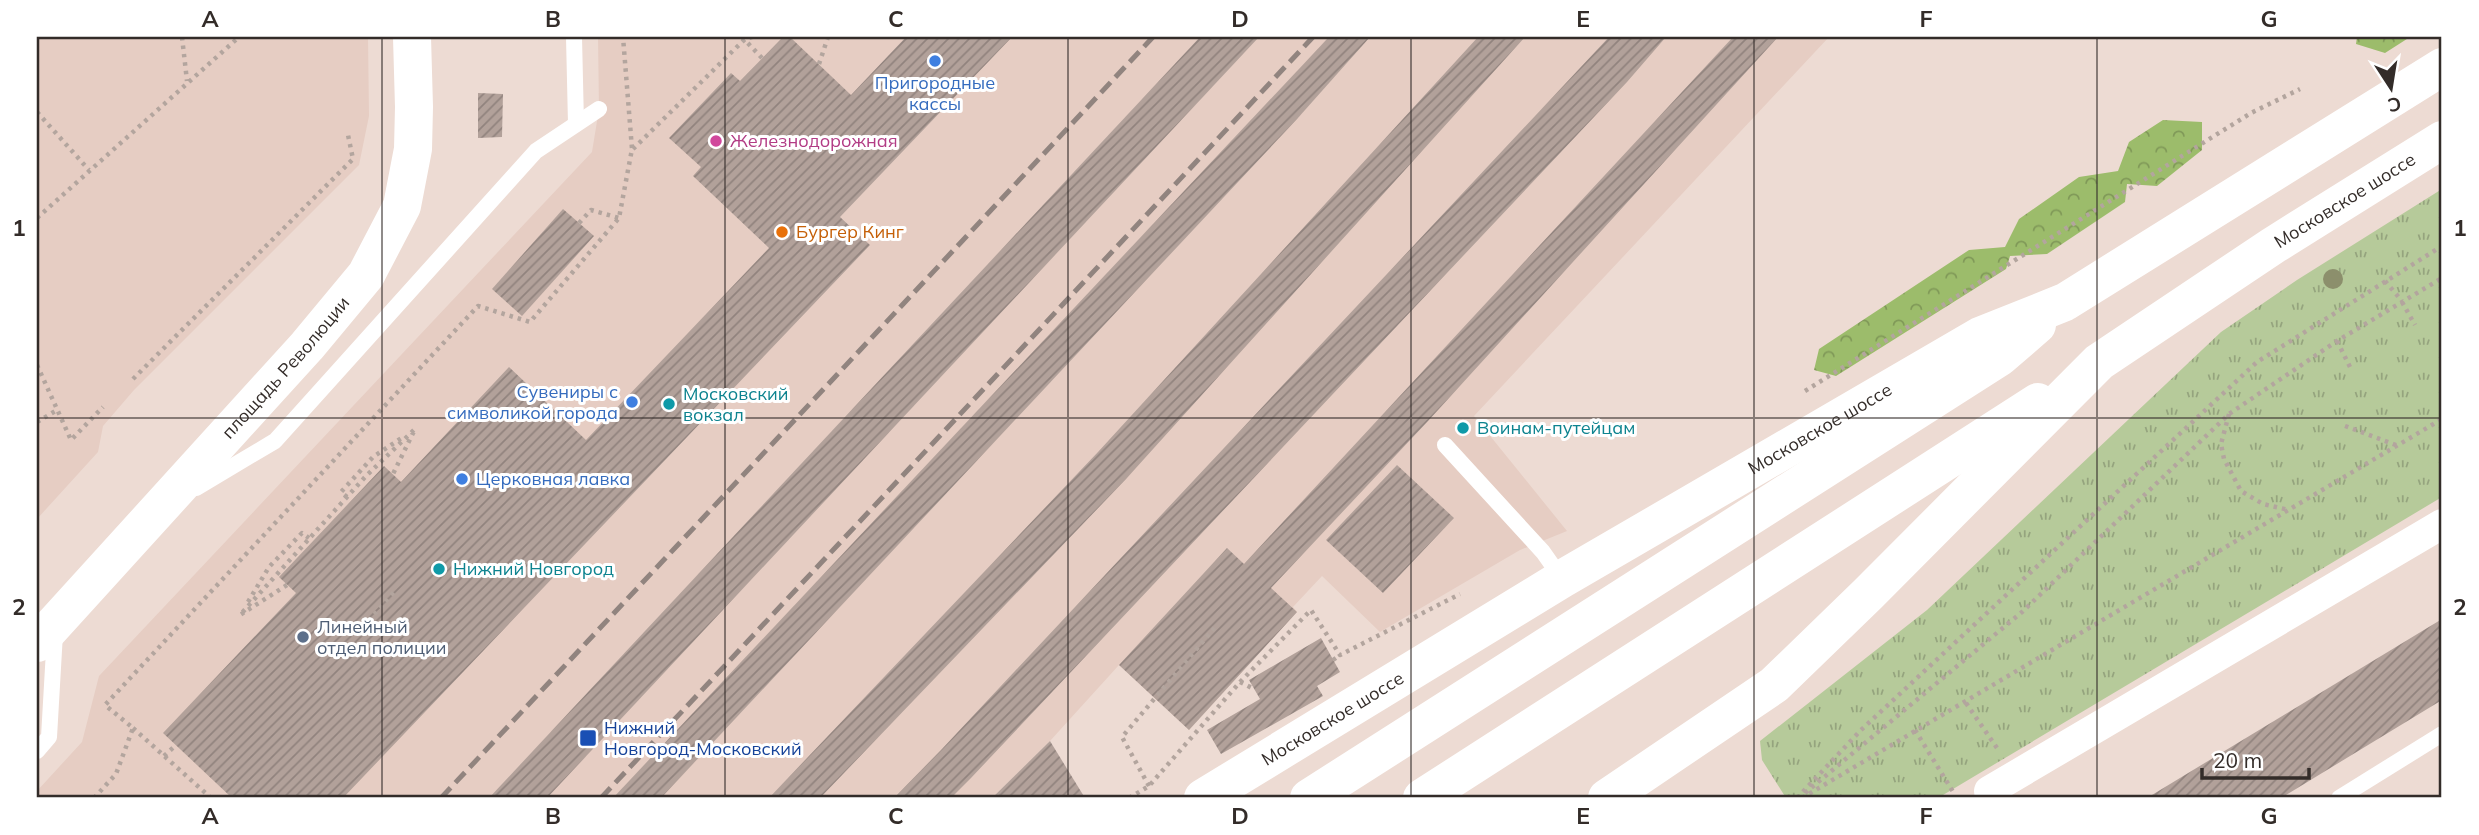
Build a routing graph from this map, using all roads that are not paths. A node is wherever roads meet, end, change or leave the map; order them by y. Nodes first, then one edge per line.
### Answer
1 (412, 37) edge
2 (574, 37) edge
3 (2442, 67) edge
4 (600, 109) dead end
5 (576, 124) junction
6 (2442, 139) edge
7 (2065, 302) junction
8 (2099, 362) junction
9 (1445, 445) dead end
10 (161, 508) junction
11 (2442, 524) edge
12 (1562, 579) junction
13 (46, 632) edge
14 (2442, 734) edge
15 (37, 751) edge
16 (1987, 796) edge
17 (1203, 798) edge
18 (1309, 798) edge
19 (1422, 798) edge
20 (1607, 798) edge
21 (2339, 798) edge

1 - 10 main road, площадь Революции
2 - 5 lane
3 - 7 main road, Московское шоссе
4 - 5 lane
5 - 10 lane
6 - 8 main road, Московское шоссе
7 - 12 main road, Московское шоссе
7 - 18 main road
8 - 19 main road
8 - 20 main road, Московское шоссе
9 - 12 lane
10 - 13 main road, площадь Революции
11 - 16 street
12 - 17 main road, Московское шоссе
13 - 15 lane
14 - 21 lane

